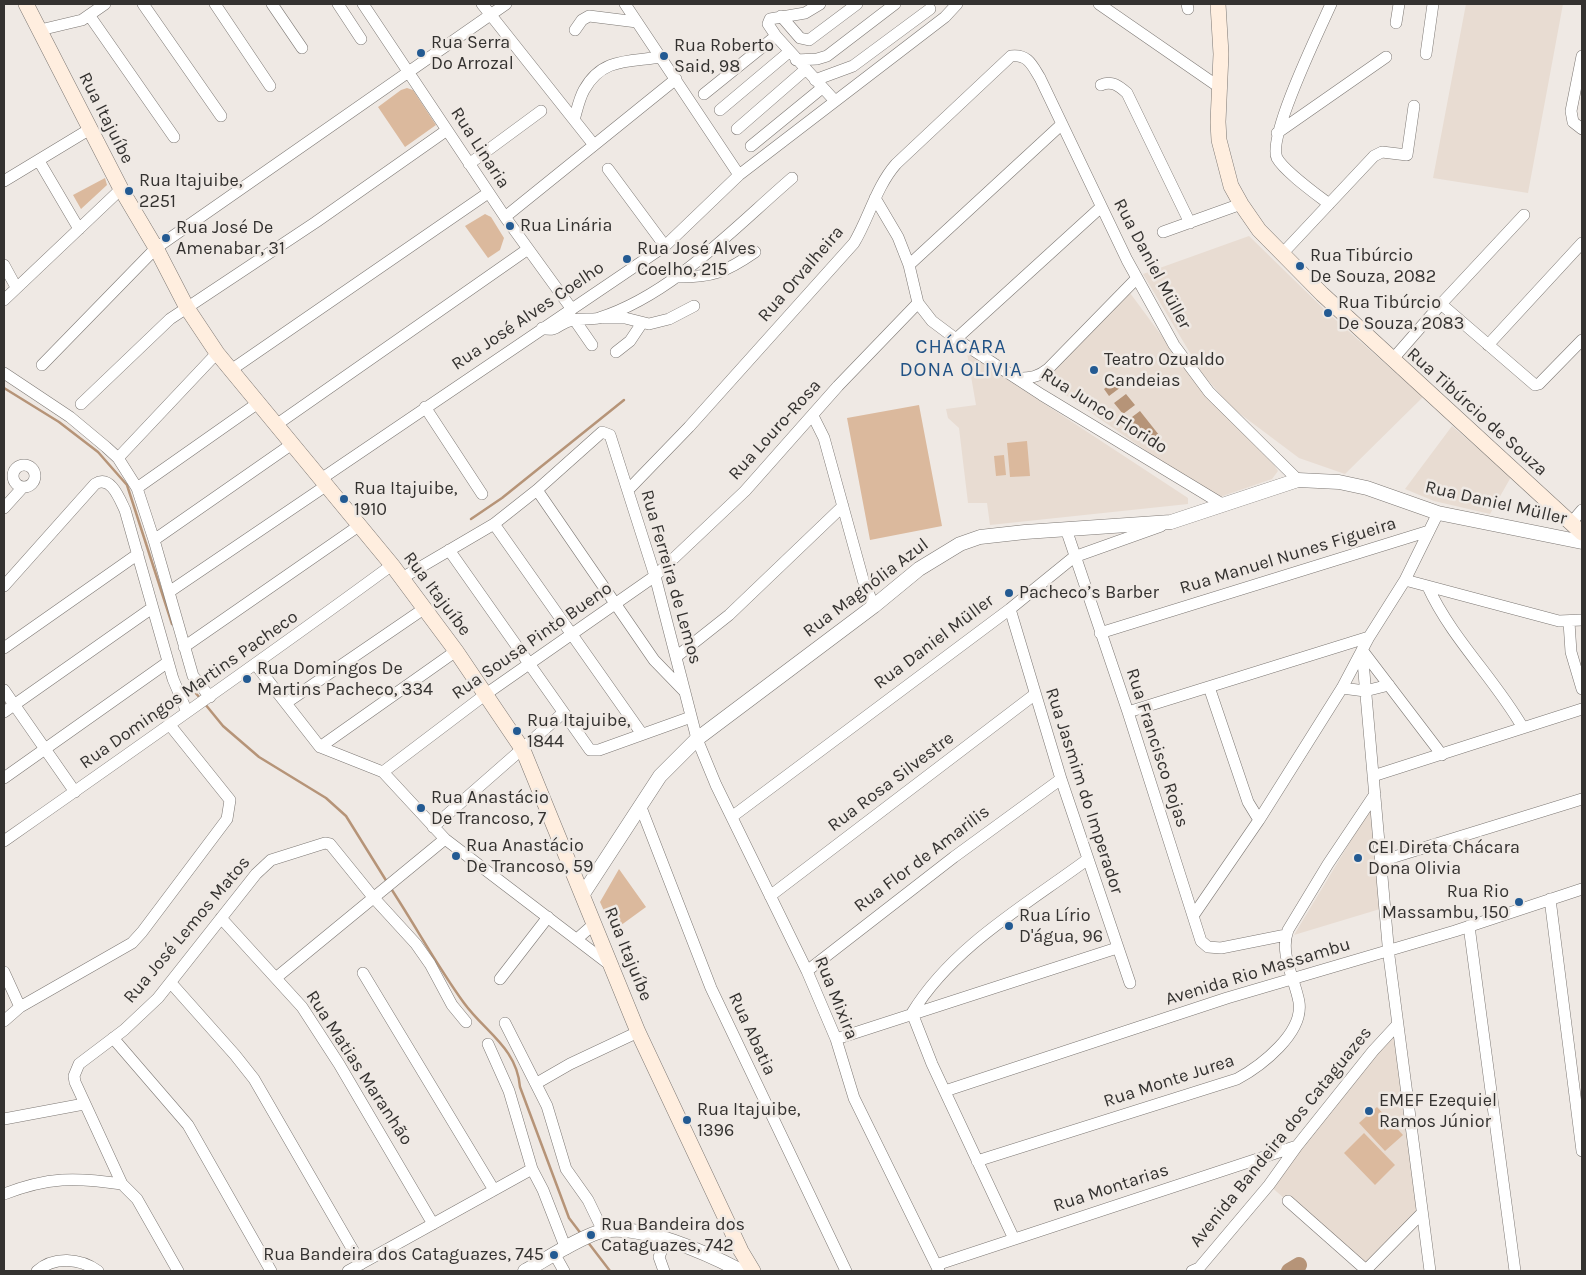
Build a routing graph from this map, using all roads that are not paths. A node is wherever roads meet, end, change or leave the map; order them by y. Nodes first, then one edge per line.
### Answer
1 (26, 4) edge
2 (104, 4) edge
3 (143, 4) edge
4 (215, 4) edge
5 (272, 4) edge
6 (338, 4) edge
7 (363, 4) edge
8 (482, 4) edge
9 (506, 4) edge
10 (625, 4) edge
11 (820, 4) edge
12 (858, 4) edge
13 (895, 4) edge
14 (957, 4) edge
15 (1099, 4) edge
16 (1218, 4) edge
17 (1331, 4) edge
18 (1399, 4) edge
19 (1433, 4) edge
20 (930, 9) dead end
21 (490, 14) junction
22 (89, 15) junction
23 (781, 16) junction
24 (637, 22) junction
25 (1396, 23) dead end
26 (40, 30) junction
27 (575, 30) dead end
28 (776, 36) junction
29 (360, 39) dead end
30 (302, 48) dead end
31 (1426, 54) dead end
32 (793, 56) junction
33 (1011, 56) joint
34 (1582, 56) edge
35 (661, 57) junction
36 (1386, 57) dead end
37 (806, 69) junction
38 (408, 71) junction
39 (676, 78) junction
40 (819, 84) junction
41 (1101, 85) dead end
42 (270, 86) dead end
43 (1219, 87) junction
44 (704, 94) dead end
45 (835, 101) junction
46 (1414, 106) dead end
47 (720, 110) dead end
48 (541, 111) dead end
49 (221, 116) dead end
50 (574, 120) junction
51 (1062, 124) junction
52 (90, 129) junction
53 (737, 129) dead end
54 (1582, 129) edge
55 (447, 130) junction
56 (1278, 133) junction
57 (174, 137) dead end
58 (594, 145) junction
59 (751, 146) dead end
60 (39, 161) junction
61 (469, 164) junction
62 (608, 169) dead end
63 (739, 175) junction
64 (792, 178) dead end
65 (4, 181) edge
66 (121, 189) junction
67 (488, 193) junction
68 (876, 198) junction
69 (1241, 204) junction
70 (1329, 204) junction
71 (1100, 208) junction
72 (1524, 215) dead end
73 (505, 217) junction
74 (1190, 223) junction
75 (79, 229) junction
76 (1163, 232) dead end
77 (1582, 244) edge
78 (665, 246) junction
79 (156, 248) junction
80 (528, 249) junction
81 (755, 252) dead end
82 (1282, 254) junction
83 (4, 265) edge
84 (909, 266) junction
85 (678, 277) junction
86 (1136, 279) junction
87 (16, 287) junction
88 (4, 300) edge
89 (918, 303) junction
90 (1441, 304) junction
91 (694, 306) dead end
92 (187, 308) junction
93 (573, 313) junction
94 (599, 318) junction
95 (642, 323) junction
96 (956, 339) junction
97 (1582, 340) edge
98 (592, 345) dead end
99 (1488, 345) junction
100 (616, 352) dead end
101 (217, 353) junction
102 (1392, 360) junction
103 (42, 365) dead end
104 (231, 370) junction
105 (4, 373) edge
106 (1018, 378) junction
107 (258, 403) junction
108 (81, 404) dead end
109 (425, 407) junction
110 (813, 416) junction
111 (276, 425) junction
112 (292, 444) junction
113 (118, 458) junction
114 (1298, 480) junction
115 (324, 482) junction
116 (23, 487) dead end
117 (136, 488) junction
118 (629, 489) junction
119 (537, 490) junction
120 (482, 494) dead end
121 (1222, 504) junction
122 (843, 506) junction
123 (4, 508) edge
124 (1582, 510) edge
125 (1438, 513) junction
126 (1171, 522) junction
127 (1571, 522) junction
128 (494, 524) junction
129 (360, 525) junction
130 (1066, 529) junction
131 (1429, 531) junction
132 (1582, 533) edge
133 (154, 540) junction
134 (1582, 542) edge
135 (449, 550) junction
136 (138, 554) junction
137 (1074, 557) junction
138 (392, 565) junction
139 (654, 576) junction
140 (402, 578) junction
141 (1404, 580) junction
142 (4, 586) edge
143 (1428, 587) junction
144 (169, 592) junction
145 (614, 606) junction
146 (874, 606) junction
147 (152, 608) junction
148 (425, 608) junction
149 (1010, 609) junction
150 (1582, 620) edge
151 (1569, 622) junction
152 (1100, 633) junction
153 (572, 634) junction
154 (1369, 637) junction
155 (184, 647) junction
156 (4, 648) edge
157 (1362, 650) junction
158 (456, 651) junction
159 (676, 657) junction
160 (168, 662) junction
161 (256, 665) junction
162 (529, 665) junction
163 (1389, 685) junction
164 (1209, 687) junction
165 (1342, 688) junction
166 (1582, 689) edge
167 (4, 690) edge
168 (1365, 691) junction
169 (684, 692) junction
170 (486, 694) junction
171 (1034, 695) junction
172 (208, 698) junction
173 (286, 703) junction
174 (14, 705) junction
175 (1582, 710) edge
176 (188, 711) junction
177 (4, 712) edge
178 (1128, 712) junction
179 (563, 713) junction
180 (691, 718) junction
181 (169, 724) junction
182 (1523, 728) junction
183 (642, 734) junction
184 (697, 739) junction
185 (320, 747) junction
186 (45, 748) junction
187 (523, 750) junction
188 (1442, 755) junction
189 (383, 772) junction
190 (1374, 776) junction
191 (4, 778) edge
192 (1061, 780) junction
193 (75, 792) junction
194 (1375, 794) junction
195 (1582, 798) edge
196 (640, 805) junction
197 (733, 816) junction
198 (1259, 820) junction
199 (433, 827) junction
200 (444, 839) junction
201 (4, 841) edge
202 (1088, 859) junction
203 (1381, 861) junction
204 (1582, 889) edge
205 (584, 894) junction
206 (374, 896) junction
207 (770, 896) junction
208 (1550, 899) junction
209 (1193, 916) junction
210 (222, 918) junction
211 (548, 918) junction
212 (595, 923) junction
213 (1469, 926) junction
214 (1286, 935) junction
215 (577, 939) junction
216 (1117, 948) junction
217 (1389, 951) junction
218 (611, 966) junction
219 (807, 971) junction
220 (4, 972) edge
221 (363, 973) dead end
222 (277, 976) junction
223 (500, 979) dead end
224 (1291, 979) junction
225 (171, 983) junction
226 (1130, 983) dead end
227 (20, 1007) junction
228 (912, 1013) junction
229 (4, 1021) edge
230 (466, 1022) dead end
231 (505, 1023) dead end
232 (1397, 1025) junction
233 (638, 1032) junction
234 (113, 1038) junction
235 (836, 1039) junction
236 (488, 1044) dead end
237 (537, 1083) junction
238 (945, 1091) junction
239 (84, 1104) junction
240 (4, 1119) edge
241 (1297, 1146) junction
242 (1582, 1150) edge
243 (977, 1161) junction
244 (532, 1169) junction
245 (122, 1184) junction
246 (494, 1190) junction
247 (4, 1194) edge
248 (1288, 1201) dead end
249 (1422, 1213) junction
250 (434, 1224) junction
251 (603, 1230) junction
252 (1014, 1239) junction
253 (666, 1240) junction
254 (565, 1249) junction
255 (741, 1251) junction
256 (716, 1260) junction
257 (361, 1264) junction
258 (938, 1268) edge
259 (1196, 1270) edge
260 (1366, 1270) edge
261 (37, 1271) edge
262 (98, 1271) edge
263 (178, 1271) edge
264 (271, 1271) edge
265 (348, 1271) edge
266 (525, 1271) edge
267 (564, 1271) edge
268 (664, 1271) edge
269 (729, 1271) edge
270 (741, 1271) edge
271 (746, 1271) edge
272 (753, 1271) edge
273 (846, 1271) edge
274 (1430, 1271) edge
275 (1515, 1271) edge

1 - 26 main road, Rua Itajuíbe
2 - 22 street
3 - 49 street
4 - 42 street
5 - 30 street
6 - 29 street
7 - 38 street, Rua Linaria
8 - 21 street
9 - 21 street
10 - 24 street
11 - 23 street
12 - 23 street
13 - 32 street
14 - 45 street, Rua José Alves Coelho
15 - 43 street
16 - 43 main road, Rua Tibúrcio de Souza
17 - 56 street
18 - 25 street
19 - 31 street
20 - 40 street
21 - 38 street
21 - 50 street
22 - 26 street
22 - 57 street
23 - 28 street
24 - 27 street
24 - 35 street
26 - 52 main road, Rua Itajuíbe
28 - 32 street
28 - 44 street
32 - 37 street
32 - 47 street
33 - 51 street, Rua Daniel Müller
33 - 68 street, Rua Orvalheira
34 - 54 street
35 - 39 street
35 - 50 street
36 - 56 street
37 - 40 street
37 - 53 street
38 - 55 street, Rua Linaria
38 - 79 street
39 - 58 street
39 - 63 street
40 - 45 street
40 - 59 street
41 - 74 street
43 - 69 main road, Rua Tibúrcio de Souza
45 - 63 street, Rua José Alves Coelho
46 - 70 street
48 - 61 street
50 - 58 street
51 - 71 street, Rua Daniel Müller
51 - 84 street
52 - 60 street
52 - 66 main road, Rua Itajuíbe
55 - 61 street, Rua Linaria
55 - 92 street
56 - 70 street
58 - 73 street
60 - 65 street
60 - 75 street
61 - 67 street, Rua Linaria
62 - 78 street
63 - 78 street, Rua José Alves Coelho
64 - 85 street
66 - 75 street
66 - 79 main road, Rua Itajuíbe
67 - 73 street, Rua Linaria
67 - 104 street
68 - 84 street, Rua Junco Florido
68 - 118 street, Rua Orvalheira
69 - 74 street
69 - 82 main road, Rua Tibúrcio de Souza
70 - 82 street
71 - 86 street, Rua Daniel Müller
71 - 96 street
72 - 90 street
73 - 80 street, Rua Linaria
74 - 76 street
75 - 87 street
77 - 99 street
78 - 93 street, Rua José Alves Coelho
79 - 92 main road, Rua Itajuíbe
79 - 103 street
80 - 93 street, Rua Linaria
80 - 111 street
81 - 85 street
82 - 102 main road, Rua Tibúrcio de Souza
83 - 87 street
84 - 89 street, Rua Junco Florido
85 - 94 street
86 - 106 street
86 - 114 street, Rua Daniel Müller
87 - 88 street
89 - 96 street, Rua Junco Florido
89 - 110 street, Rua Louro-Rosa
90 - 99 street
90 - 102 street
91 - 95 street
92 - 101 main road, Rua Itajuíbe
92 - 108 street
93 - 94 street
93 - 98 street, Rua Linaria
93 - 109 street, Rua José Alves Coelho
94 - 95 street
95 - 100 street
96 - 106 street, Rua Junco Florido
97 - 99 street
101 - 104 main road, Rua Itajuíbe
101 - 113 street
102 - 127 main road, Rua Tibúrcio de Souza
104 - 107 main road, Rua Itajuíbe
105 - 113 street
106 - 121 street, Rua Junco Florido
107 - 111 main road, Rua Itajuíbe
107 - 117 street
109 - 115 street, Rua José Alves Coelho
109 - 120 street
110 - 122 street
110 - 139 street, Rua Louro-Rosa
111 - 112 main road, Rua Itajuíbe
112 - 115 main road, Rua Itajuíbe
112 - 133 street
113 - 117 street
114 - 121 street, Rua Magnólia Azul
114 - 125 street, Rua Daniel Müller
115 - 129 main road, Rua Itajuíbe
115 - 144 street, Rua José Alves Coelho
116 - 123 street
117 - 133 street
118 - 119 street, Rua Ferreira de Lemos
118 - 139 street, Rua Ferreira de Lemos
119 - 128 street
119 - 145 street
121 - 126 street, Rua Magnólia Azul
122 - 146 street
122 - 159 street
124 - 127 street
125 - 131 street
125 - 134 street, Rua Daniel Müller
126 - 130 street, Rua Magnólia Azul
126 - 137 street, Rua Daniel Müller
127 - 132 main road, Rua Tibúrcio de Souza
128 - 135 street
128 - 153 street
129 - 138 main road, Rua Itajuíbe
129 - 155 street
130 - 137 street, Rua Francisco Rojas
130 - 146 street, Rua Magnólia Azul
131 - 141 street
131 - 152 street, Rua Manuel Nunes Figueira
133 - 144 street
135 - 140 street
135 - 162 street
136 - 142 street
136 - 147 street
136 - 156 street
137 - 149 street, Rua Daniel Müller
137 - 152 street, Rua Francisco Rojas
138 - 140 main road, Rua Itajuíbe
138 - 161 street, Rua Domingos Martins Pacheco
139 - 145 street, Rua Sousa Pinto Bueno
139 - 159 street, Rua Ferreira de Lemos
140 - 148 main road, Rua Itajuíbe
141 - 143 street
141 - 154 street
143 - 151 street
143 - 182 street
144 - 155 street
145 - 153 street, Rua Sousa Pinto Bueno
145 - 169 street
146 - 184 street, Rua Magnólia Azul
147 - 160 street
147 - 174 street
148 - 158 main road, Rua Itajuíbe
148 - 173 street
149 - 171 street, Rua Jasmim do Imperador
149 - 197 street, Rua Daniel Müller
150 - 151 street
151 - 166 street
152 - 178 street, Rua Francisco Rojas
153 - 162 street, Rua Sousa Pinto Bueno
153 - 183 street
154 - 157 street
154 - 164 street
155 - 172 street
157 - 163 street
157 - 165 street
157 - 168 street
158 - 170 main road, Rua Itajuíbe
158 - 185 street
159 - 169 street, Rua Ferreira de Lemos
160 - 176 street
160 - 186 street
161 - 172 street, Rua Domingos Martins Pacheco
161 - 173 street
162 - 170 street, Rua Sousa Pinto Bueno
162 - 179 street
163 - 168 street
163 - 188 street
164 - 178 street
164 - 198 street
165 - 168 street
165 - 198 street
167 - 174 street
168 - 190 street
169 - 180 street, Rua Ferreira de Lemos
170 - 187 main road, Rua Itajuíbe
170 - 189 street, Rua Sousa Pinto Bueno
171 - 192 street, Rua Jasmim do Imperador
171 - 207 street, Rua Rosa Silvestre
172 - 176 street, Rua Domingos Martins Pacheco
173 - 185 street
174 - 177 street
174 - 186 street
175 - 182 street
176 - 181 street, Rua Domingos Martins Pacheco
178 - 209 street, Rua Francisco Rojas
179 - 183 street
179 - 187 street
180 - 183 street
180 - 184 street, Rua Ferreira de Lemos
181 - 193 street, Rua Domingos Martins Pacheco
181 - 227 street
182 - 188 street
184 - 196 street, Rua Magnólia Azul
184 - 197 street, Rua Mixira
185 - 189 street
186 - 191 street
186 - 193 street
187 - 199 street
187 - 205 main road, Rua Itajuíbe
188 - 190 street
189 - 199 street
190 - 194 street
192 - 202 street, Rua Jasmim do Imperador
192 - 219 street, Rua Flor de Amarilis
193 - 201 street, Rua Domingos Martins Pacheco
194 - 203 street
194 - 214 street
195 - 203 street
196 - 205 street, Rua Magnólia Azul
196 - 273 street, Rua Abatia
197 - 207 street, Rua Mixira
198 - 209 street
199 - 200 street
200 - 206 street
200 - 211 street
202 - 216 street, Rua Jasmim do Imperador
202 - 228 street
203 - 217 street
204 - 208 street, Avenida Rio Massambu
205 - 212 main road, Rua Itajuíbe
206 - 210 street, Rua José Lemos Matos
206 - 222 street
206 - 230 street, Rua José Lemos Matos
207 - 219 street, Rua Mixira
208 - 213 street, Avenida Rio Massambu
208 - 242 street
209 - 214 street, Rua Francisco Rojas
210 - 222 street, Rua Matias Maranhão
210 - 225 street, Rua José Lemos Matos
211 - 215 street
211 - 223 street
212 - 215 street
212 - 218 main road, Rua Itajuíbe
213 - 217 street, Avenida Rio Massambu
213 - 275 street
214 - 224 street, Rua Monte Jurea
215 - 218 street
216 - 226 street, Rua Jasmim do Imperador
216 - 228 street
217 - 224 street, Avenida Rio Massambu
217 - 232 street
218 - 233 main road, Rua Itajuíbe
219 - 235 street, Rua Mixira
220 - 227 street
221 - 246 street
222 - 250 street, Rua Matias Maranhão
224 - 238 street, Avenida Rio Massambu
224 - 243 street, Rua Monte Jurea
225 - 234 street, Rua José Lemos Matos
225 - 257 street
227 - 229 street
228 - 235 street
228 - 238 street
231 - 237 street
232 - 241 street, Avenida Bandeira dos Cataguazes
232 - 249 street
233 - 237 street
233 - 255 main road, Rua Itajuíbe
234 - 239 street, Rua José Lemos Matos
234 - 264 street
235 - 258 street, Rua Mixira
236 - 244 street
237 - 251 street
238 - 243 street
239 - 240 street
239 - 245 street
241 - 252 street, Rua Montarias
241 - 259 street, Avenida Bandeira dos Cataguazes
243 - 252 street
244 - 246 street
244 - 254 street
245 - 247 street
245 - 263 street
246 - 250 street
248 - 260 street
249 - 260 street
249 - 274 street
250 - 257 street
251 - 253 street
251 - 254 street
252 - 258 street, Rua Montarias
253 - 256 street
253 - 268 street
254 - 266 street
254 - 267 street
255 - 271 main road, Rua Itajuíbe
255 - 272 main road, Rua Itajuíbe
256 - 269 street
256 - 270 street
257 - 265 street
261 - 262 street

